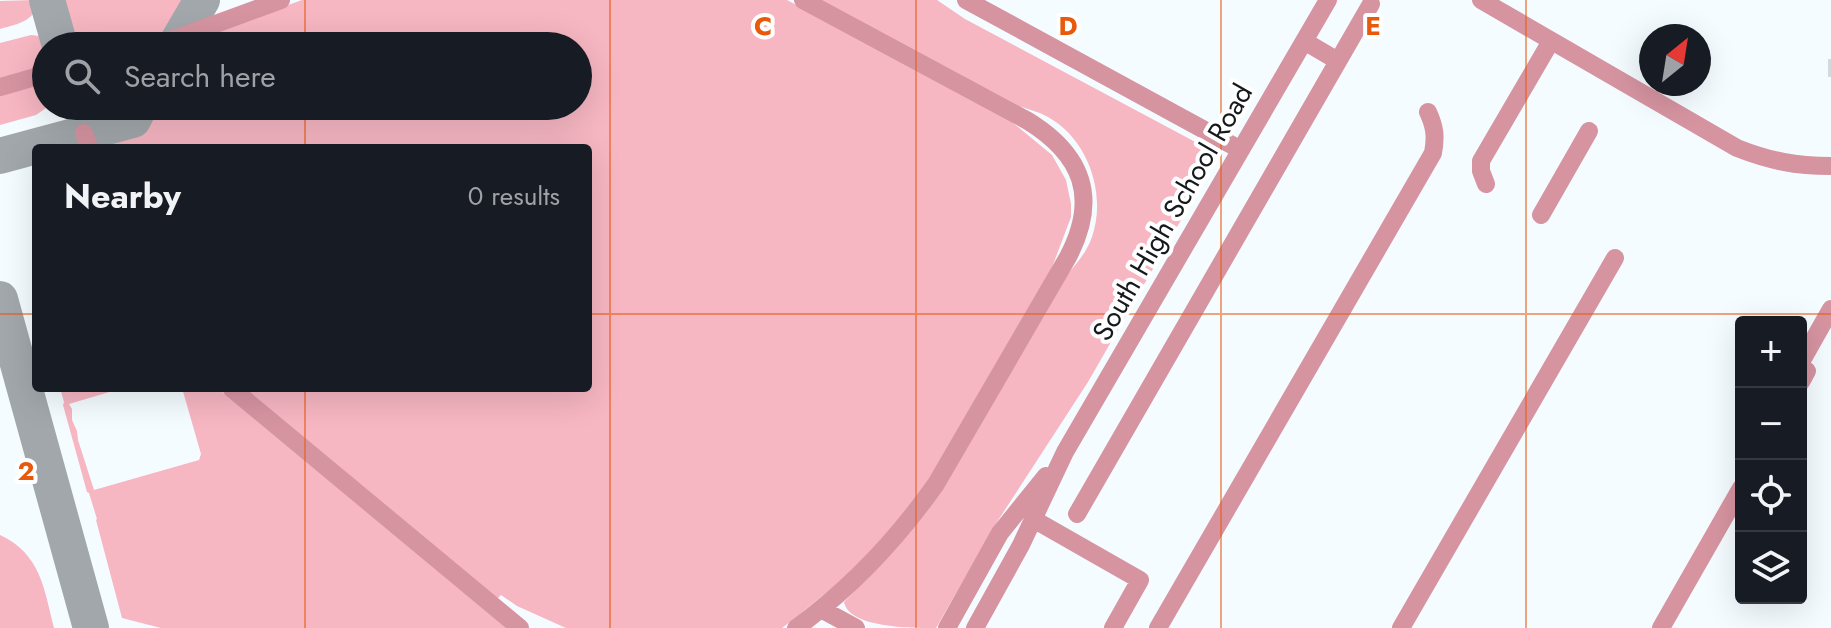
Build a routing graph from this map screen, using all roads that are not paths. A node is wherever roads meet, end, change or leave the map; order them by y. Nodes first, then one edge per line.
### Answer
1 (281, 0) edge
2 (803, 0) edge
3 (966, 0) edge
4 (1328, 0) edge
5 (1481, 0) edge
6 (1371, 4) dead end
7 (194, 32) edge
8 (1304, 41) junction
9 (1551, 41) junction
10 (1338, 61) junction
11 (32, 78) edge
12 (0, 87) edge
13 (1428, 112) dead end
14 (1589, 131) dead end
15 (1241, 150) junction
16 (1831, 166) edge
17 (1486, 184) dead end
18 (1541, 215) dead end
19 (1615, 258) dead end
20 (1831, 309) edge
21 (1807, 362) edge
22 (236, 392) edge
23 (1065, 452) junction
24 (1735, 498) edge
25 (1077, 514) dead end
26 (1033, 519) junction
27 (821, 609) junction
28 (982, 625) edge
29 (520, 628) edge
30 (796, 628) edge
31 (856, 628) edge
32 (947, 628) edge
33 (1113, 628) edge
34 (1158, 628) edge
35 (1401, 628) edge
36 (1661, 628) edge

1 - 7 street
2 - 27 street
3 - 15 street
4 - 8 street, South High School Road
5 - 9 street
6 - 10 street
8 - 10 street
8 - 15 street, South High School Road
9 - 16 street
9 - 17 street
10 - 25 street
11 - 12 street
13 - 34 street
14 - 18 street
15 - 23 street, South High School Road
19 - 35 street
20 - 21 street
22 - 29 street
23 - 26 street, South High School Road
23 - 32 street, South High School Road
24 - 36 street
26 - 28 street, South High School Road
26 - 33 street
27 - 30 street
27 - 31 street

